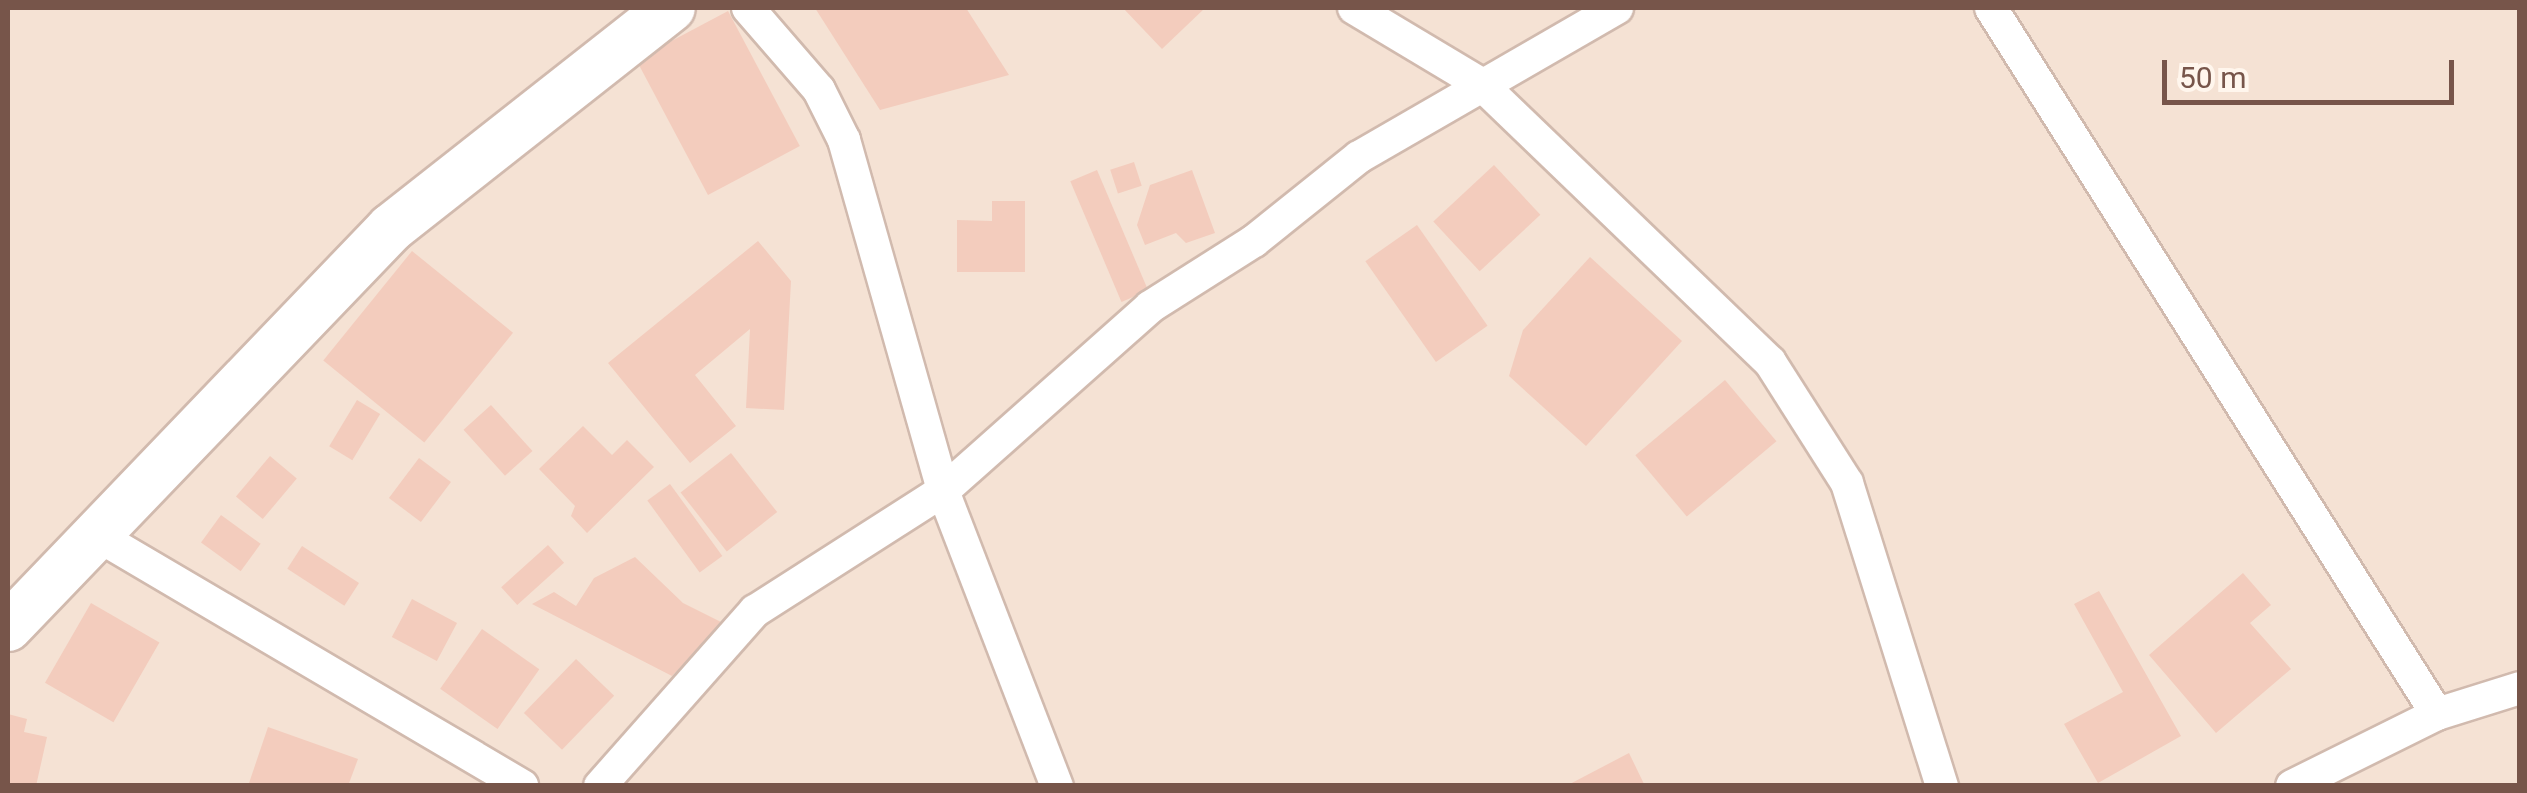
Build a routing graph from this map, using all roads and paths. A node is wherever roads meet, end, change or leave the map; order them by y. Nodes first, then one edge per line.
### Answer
1 (671, 8) edge
2 (748, 8) edge
3 (1354, 8) edge
4 (1617, 8) edge
5 (1991, 8) edge
6 (1481, 84) junction
7 (944, 491) junction
8 (100, 537) junction
9 (8, 627) edge
10 (2520, 688) edge
11 (2437, 714) junction
12 (522, 786) edge
13 (600, 786) edge
14 (1057, 786) edge
15 (1942, 786) edge
16 (2292, 786) edge

1 - 8 main road
2 - 7 street
3 - 6 street
4 - 6 street
5 - 11 street
6 - 7 street
6 - 15 street
7 - 13 street
7 - 14 street
8 - 9 main road
8 - 12 street
10 - 11 street
11 - 16 street

